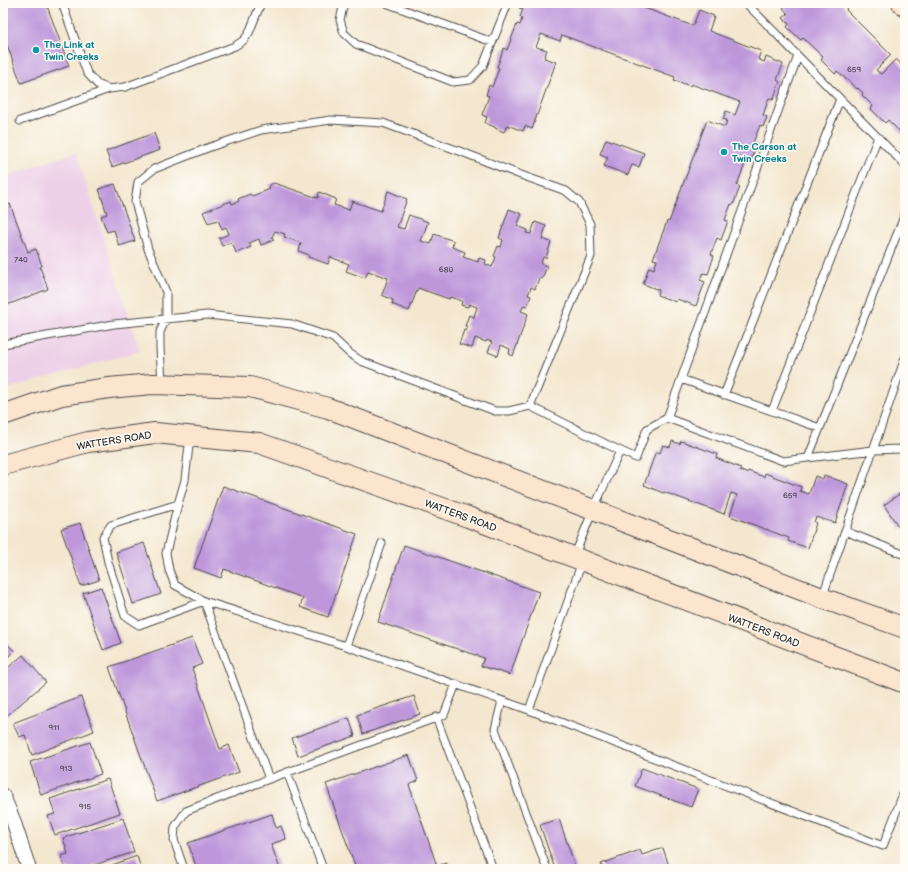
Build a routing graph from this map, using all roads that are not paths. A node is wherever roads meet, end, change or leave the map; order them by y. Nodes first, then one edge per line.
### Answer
1 (62, 3) edge
2 (261, 3) edge
3 (344, 3) edge
4 (386, 3) edge
5 (508, 3) edge
6 (746, 3) edge
7 (902, 3) edge
8 (905, 6) edge
9 (492, 42) junction
10 (798, 56) junction
11 (109, 89) junction
12 (840, 99) junction
13 (20, 121) dead end
14 (878, 137) junction
15 (905, 165) edge
16 (905, 214) edge
17 (166, 319) junction
18 (3, 344) edge
19 (905, 358) edge
20 (681, 379) junction
21 (162, 384) junction
22 (724, 395) junction
23 (530, 406) junction
24 (772, 411) junction
25 (3, 415) edge
26 (667, 418) junction
27 (820, 428) junction
28 (190, 436) junction
29 (905, 447) edge
30 (873, 450) junction
31 (620, 451) junction
32 (808, 458) junction
33 (3, 465) edge
34 (178, 504) junction
35 (593, 510) junction
36 (845, 531) junction
37 (382, 543) dead end
38 (905, 555) edge
39 (579, 559) junction
40 (822, 598) junction
41 (204, 601) junction
42 (905, 628) edge
43 (346, 646) junction
44 (905, 682) edge
45 (456, 684) junction
46 (502, 701) junction
47 (529, 710) junction
48 (436, 717) junction
49 (287, 772) junction
50 (269, 779) junction
51 (905, 789) edge
52 (3, 796) edge
53 (29, 869) edge
54 (184, 869) edge
55 (323, 869) edge
56 (493, 869) edge
57 (547, 869) edge

1 - 11 lane
2 - 11 lane
3 - 9 lane
4 - 9 lane
5 - 9 lane
6 - 10 lane
7 - 8 main road
10 - 12 lane
10 - 20 lane
11 - 13 lane
12 - 14 lane
12 - 22 lane
14 - 15 lane
14 - 24 lane
16 - 27 lane
17 - 18 lane
17 - 21 lane
17 - 23 lane
17 - 23 lane
19 - 30 lane
20 - 22 lane
20 - 26 lane
21 - 25 main road
21 - 35 main road
22 - 24 lane
23 - 31 lane
24 - 27 lane
26 - 31 lane
26 - 32 lane
27 - 32 lane
28 - 33 main road, WATTERS ROAD
28 - 34 lane
28 - 39 main road, WATTERS ROAD
29 - 30 lane
30 - 32 lane
30 - 36 lane
31 - 35 lane
34 - 41 lane
34 - 41 lane
35 - 39 lane
35 - 40 main road
36 - 38 lane
36 - 40 lane
37 - 43 lane
39 - 44 main road, WATTERS ROAD
39 - 47 lane
40 - 42 main road
41 - 43 lane
41 - 50 lane
43 - 45 lane
45 - 46 lane
45 - 48 lane
46 - 47 lane
46 - 57 lane
47 - 51 lane
48 - 49 lane
48 - 56 lane
49 - 50 lane
49 - 55 lane
50 - 54 lane
52 - 53 street

